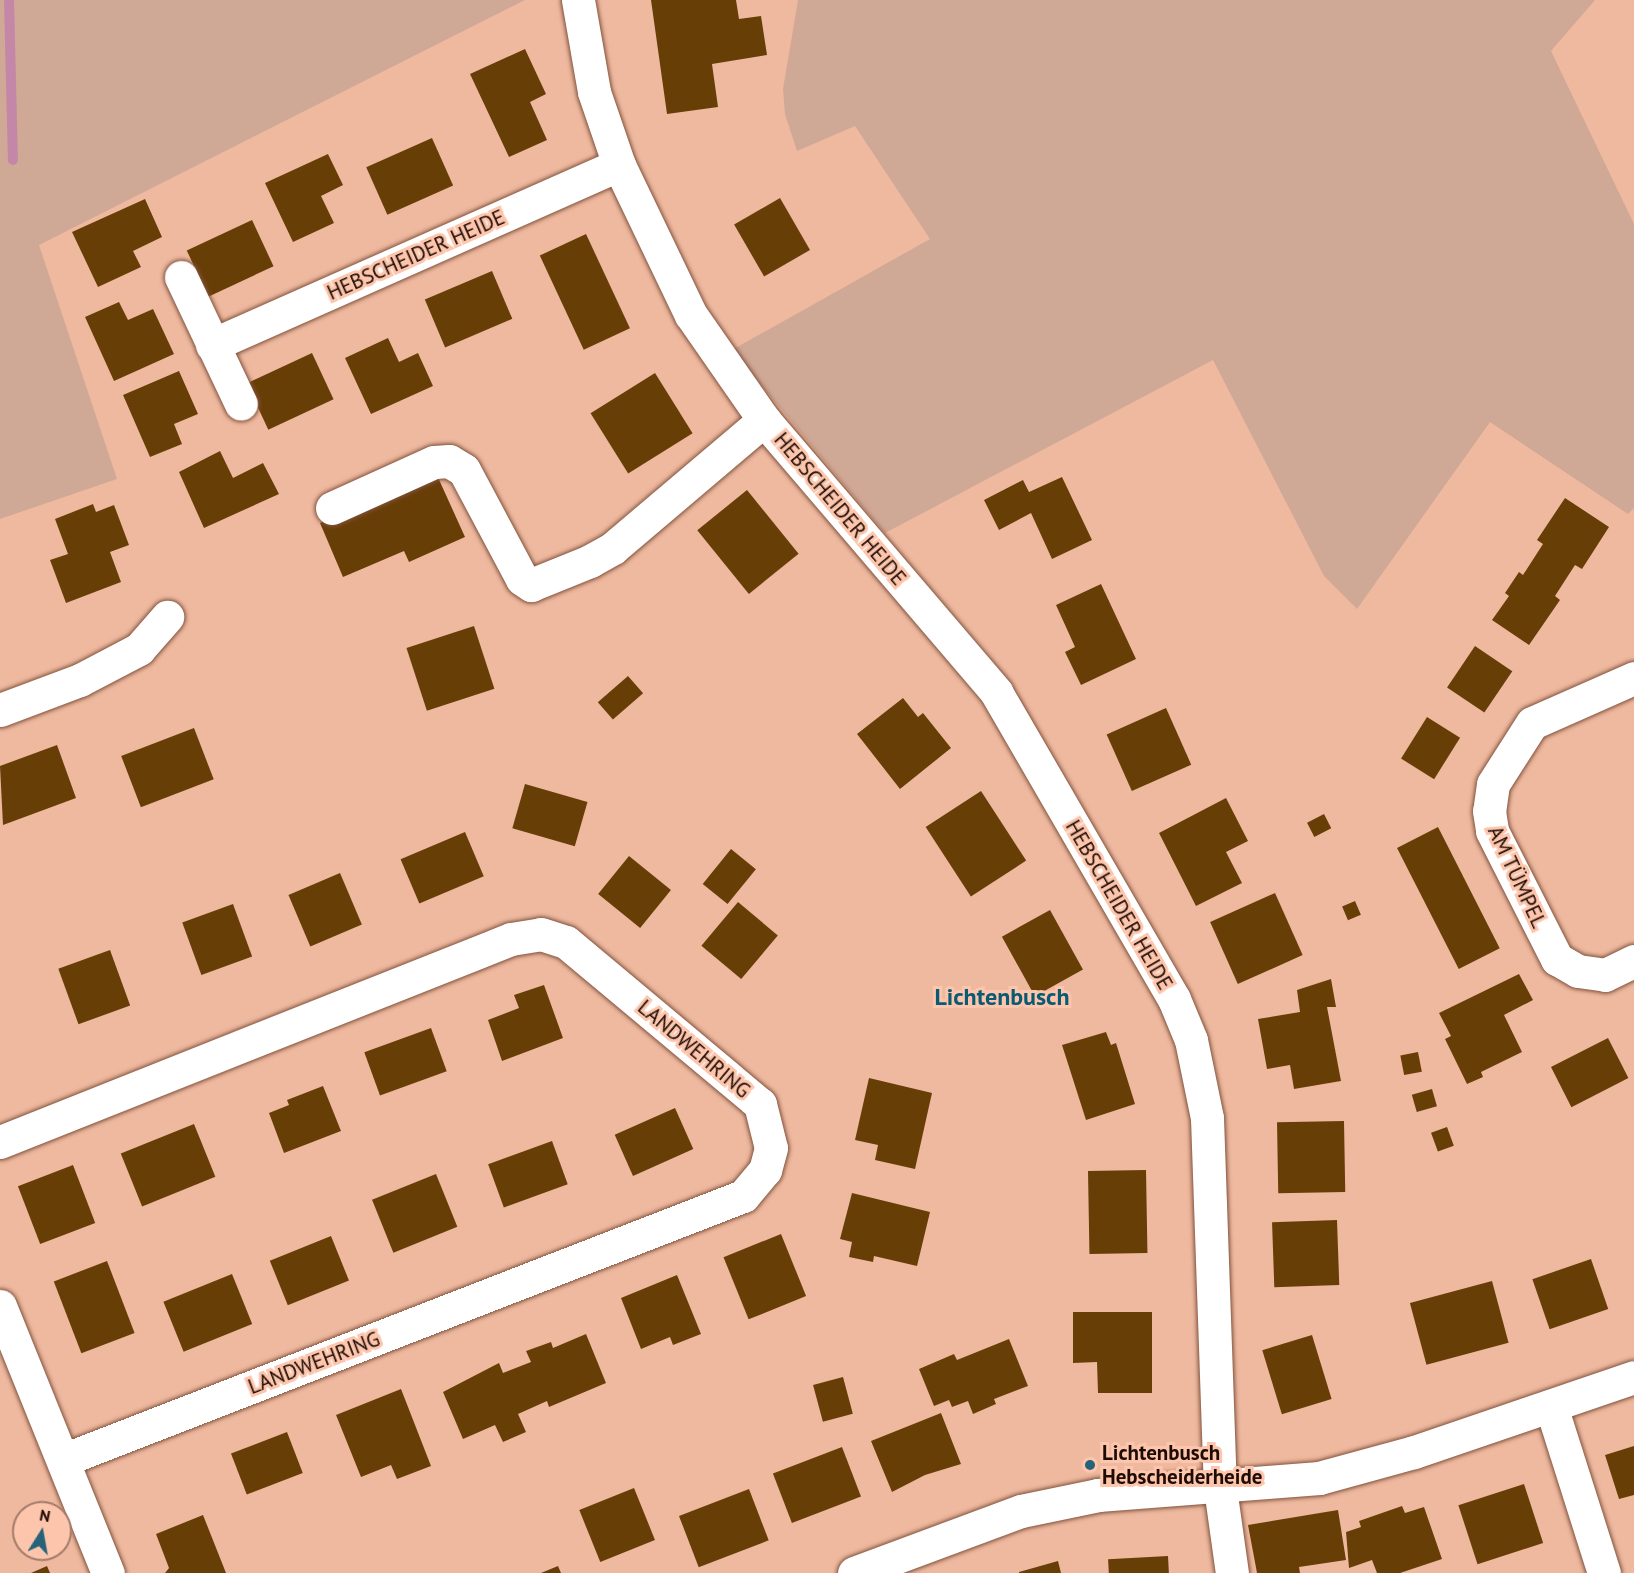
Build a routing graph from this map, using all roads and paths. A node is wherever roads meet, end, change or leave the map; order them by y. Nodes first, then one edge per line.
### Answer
1 (578, 0) edge
2 (619, 165) junction
3 (181, 277) dead end
4 (212, 345) junction
5 (241, 404) dead end
6 (764, 420) junction
7 (332, 508) dead end
8 (167, 617) dead end
9 (1634, 678) edge
10 (0, 710) edge
11 (1634, 961) edge
12 (0, 1142) edge
13 (0, 1306) edge
14 (1634, 1377) edge
15 (1551, 1406) junction
16 (63, 1460) junction
17 (1220, 1488) junction
18 (108, 1573) edge
19 (854, 1573) edge
20 (1232, 1573) edge
21 (1604, 1573) edge

1 - 2 street, HEBSCHEIDER HEIDE
2 - 4 street, HEBSCHEIDER HEIDE
2 - 6 street, HEBSCHEIDER HEIDE
3 - 4 street
4 - 5 street
6 - 7 street, HEBSCHEIDER HEIDE
6 - 17 street, HEBSCHEIDER HEIDE
8 - 10 street
9 - 11 street, AM TÜMPEL
12 - 16 street, LANDWEHRING
13 - 16 street
14 - 15 street
15 - 17 street
15 - 21 street
16 - 18 street
17 - 19 street
17 - 20 street, HEBSCHEIDER HEIDE

